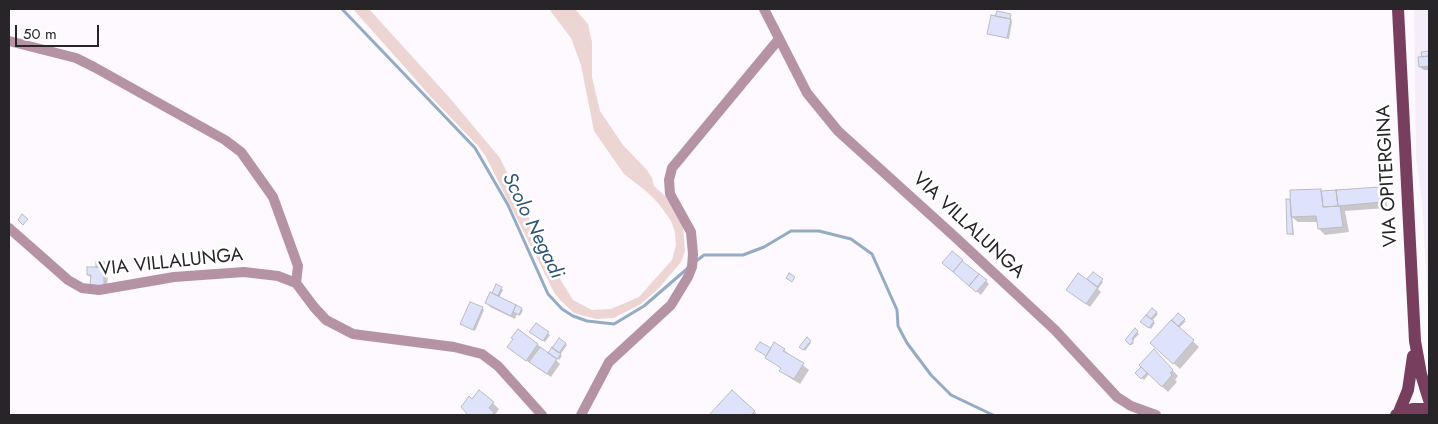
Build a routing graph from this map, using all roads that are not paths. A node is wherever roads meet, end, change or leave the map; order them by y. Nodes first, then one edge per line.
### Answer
1 (764, 9) edge
2 (1398, 9) edge
3 (779, 39) junction
4 (9, 41) edge
5 (9, 228) edge
6 (296, 283) junction
7 (1415, 341) junction
8 (1429, 400) edge
9 (1429, 409) edge
10 (1397, 414) edge
11 (542, 415) edge
12 (581, 415) edge
13 (1156, 415) edge

1 - 3 street, VIA VILLALUNGA
2 - 7 main road, VIA OPITERGINA
3 - 12 street
3 - 13 street, VIA VILLALUNGA
4 - 6 street
5 - 6 street, VIA VILLALUNGA
6 - 11 street
7 - 8 main road, VIA OPITERGINA
7 - 10 main road, VIA OPITERGINA
9 - 10 main road, VIA OPITERGINA

